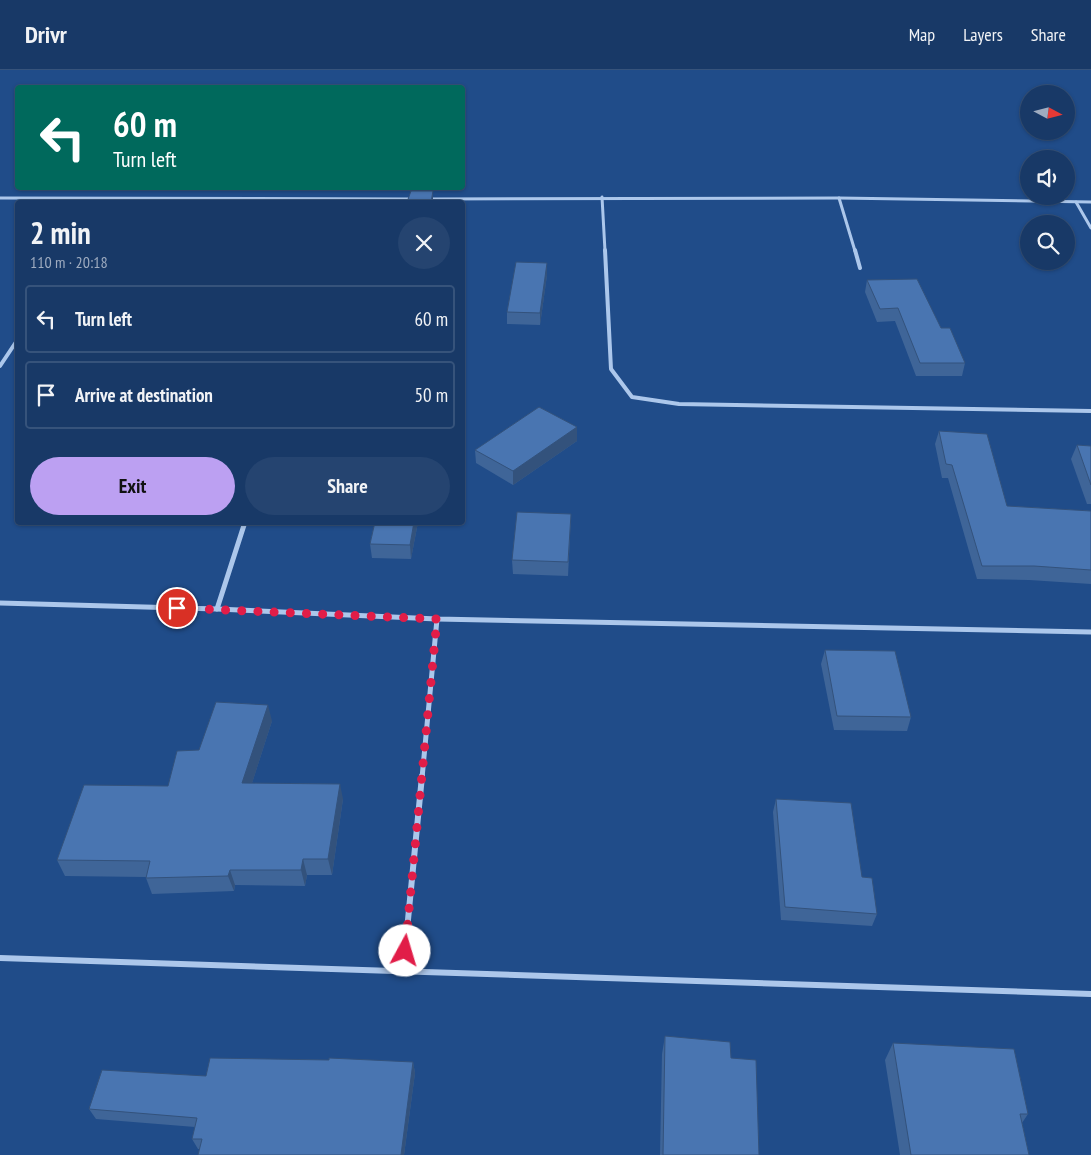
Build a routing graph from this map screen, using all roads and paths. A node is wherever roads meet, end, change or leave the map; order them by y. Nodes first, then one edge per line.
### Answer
1 (602, 197) junction
2 (0, 198) edge
3 (839, 198) junction
4 (70, 200) edge
5 (413, 200) edge
6 (1076, 202) junction
7 (1091, 202) edge
8 (1091, 228) edge
9 (860, 268) dead end
10 (15, 344) edge
11 (0, 366) edge
12 (1091, 412) edge
13 (244, 525) edge
14 (0, 603) edge
15 (217, 609) junction
16 (437, 619) junction
17 (1091, 632) edge
18 (0, 958) edge
19 (403, 971) junction
20 (1091, 994) edge

1 - 3 street
1 - 5 street
1 - 12 street
2 - 4 street
3 - 6 street
3 - 9 street
6 - 7 street
6 - 8 street
10 - 11 street
13 - 15 street
14 - 15 street
15 - 16 street
16 - 17 street
16 - 19 street
18 - 19 street
19 - 20 street

